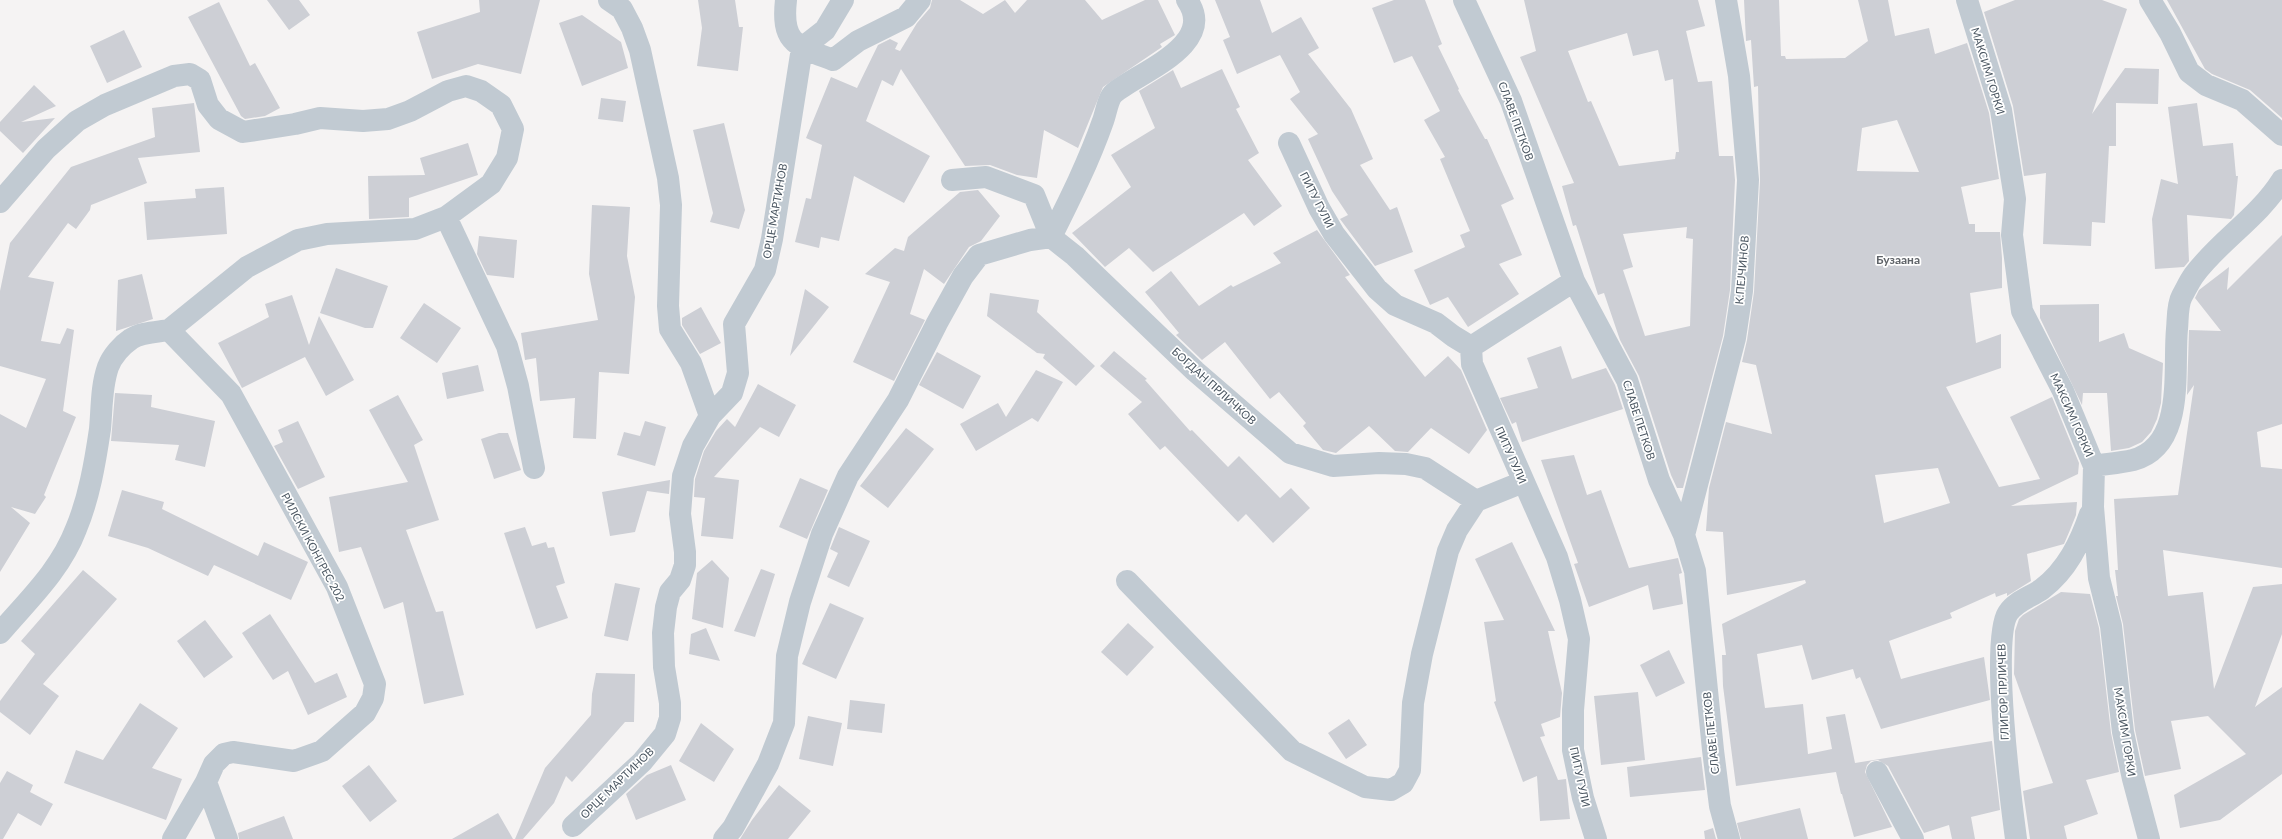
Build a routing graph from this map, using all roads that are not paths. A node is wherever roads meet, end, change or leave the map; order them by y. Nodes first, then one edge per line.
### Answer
1 (609, 0) edge
2 (786, 0) edge
3 (843, 0) edge
4 (920, 0) edge
5 (1187, 0) edge
6 (1464, 0) edge
7 (1726, 0) edge
8 (1967, 0) edge
9 (2150, 0) edge
10 (802, 48) junction
11 (2282, 135) edge
12 (1288, 143) dead end
13 (952, 180) dead end
14 (2282, 180) edge
15 (0, 202) edge
16 (446, 218) junction
17 (1051, 238) junction
18 (1574, 281) junction
19 (169, 330) junction
20 (1471, 346) junction
21 (710, 416) junction
22 (2094, 466) junction
23 (534, 468) dead end
24 (1523, 482) junction
25 (1476, 501) junction
26 (2092, 507) junction
27 (1684, 535) junction
28 (1128, 581) dead end
29 (0, 634) edge
30 (1877, 772) dead end
31 (206, 782) junction
32 (573, 826) dead end
33 (173, 839) edge
34 (227, 839) edge
35 (724, 839) edge
36 (1596, 839) edge
37 (1728, 839) edge
38 (1913, 839) edge
39 (2016, 839) edge
40 (2150, 839) edge

1 - 21 street
2 - 10 street
3 - 10 street
4 - 10 street
5 - 17 street
6 - 18 street, СЛАВЕ ПЕТКОВ
7 - 27 street, К.ПЕЈЧИНОВ
8 - 22 street, МАКСИМ ГОРКИ
9 - 11 street
10 - 21 street, ОРЦЕ МАРТИНОВ
12 - 20 street, ПИТУ ГУЛИ
13 - 17 street
14 - 22 street
15 - 16 street
16 - 19 street
16 - 23 street
17 - 25 street, БОГДАН ПРЛИЧКОВ
17 - 35 street
18 - 20 street
18 - 27 street, СЛАВЕ ПЕТКОВ
19 - 29 street
19 - 31 street, РИЛСКИ КОНГРЕС 202
20 - 24 street, ПИТУ ГУЛИ
21 - 32 street, ОРЦЕ МАРТИНОВ
22 - 26 street, МАКСИМ ГОРКИ
24 - 25 street
24 - 36 street, ПИТУ ГУЛИ
25 - 28 street
26 - 39 street, ГЛИГОР ПРЛИЧЕВ
26 - 40 street, МАКСИМ ГОРКИ
27 - 37 street, СЛАВЕ ПЕТКОВ
30 - 38 street
31 - 33 street, РИЛСКИ КОНГРЕС 202
31 - 34 street

